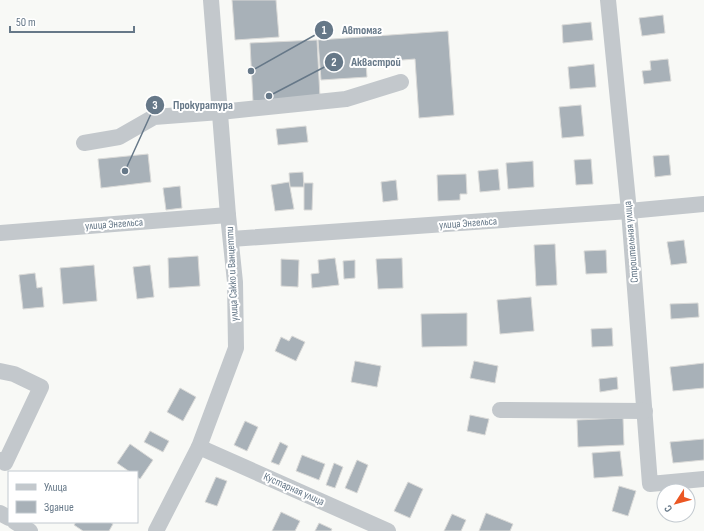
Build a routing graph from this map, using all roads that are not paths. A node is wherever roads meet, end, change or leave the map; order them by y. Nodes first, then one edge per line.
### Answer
1 (211, 0) edge
2 (608, 0) edge
3 (401, 82) dead end
4 (220, 112) junction
5 (84, 143) dead end
6 (704, 204) edge
7 (629, 211) junction
8 (228, 215) junction
9 (0, 233) edge
10 (231, 239) junction
11 (0, 371) edge
12 (500, 410) dead end
13 (645, 411) junction
14 (200, 447) junction
15 (0, 460) edge
16 (704, 479) edge
17 (17, 523) edge
18 (30, 531) edge
19 (156, 531) edge
20 (388, 531) edge

1 - 4 street, улица Сакко и Ванцетти
2 - 7 street, Строительная улица
3 - 4 street
4 - 5 street
4 - 8 street, улица Сакко и Ванцетти
6 - 7 street, улица Энгельса
7 - 10 street, улица Энгельса
7 - 13 street, Строительная улица
8 - 9 street, улица Энгельса
8 - 10 street, улица Сакко и Ванцетти
10 - 14 street, улица Сакко и Ванцетти
11 - 15 street
12 - 13 street
13 - 16 street, Строительная улица
14 - 19 street, улица Сакко и Ванцетти
14 - 20 street, Кустарная улица
17 - 18 street

